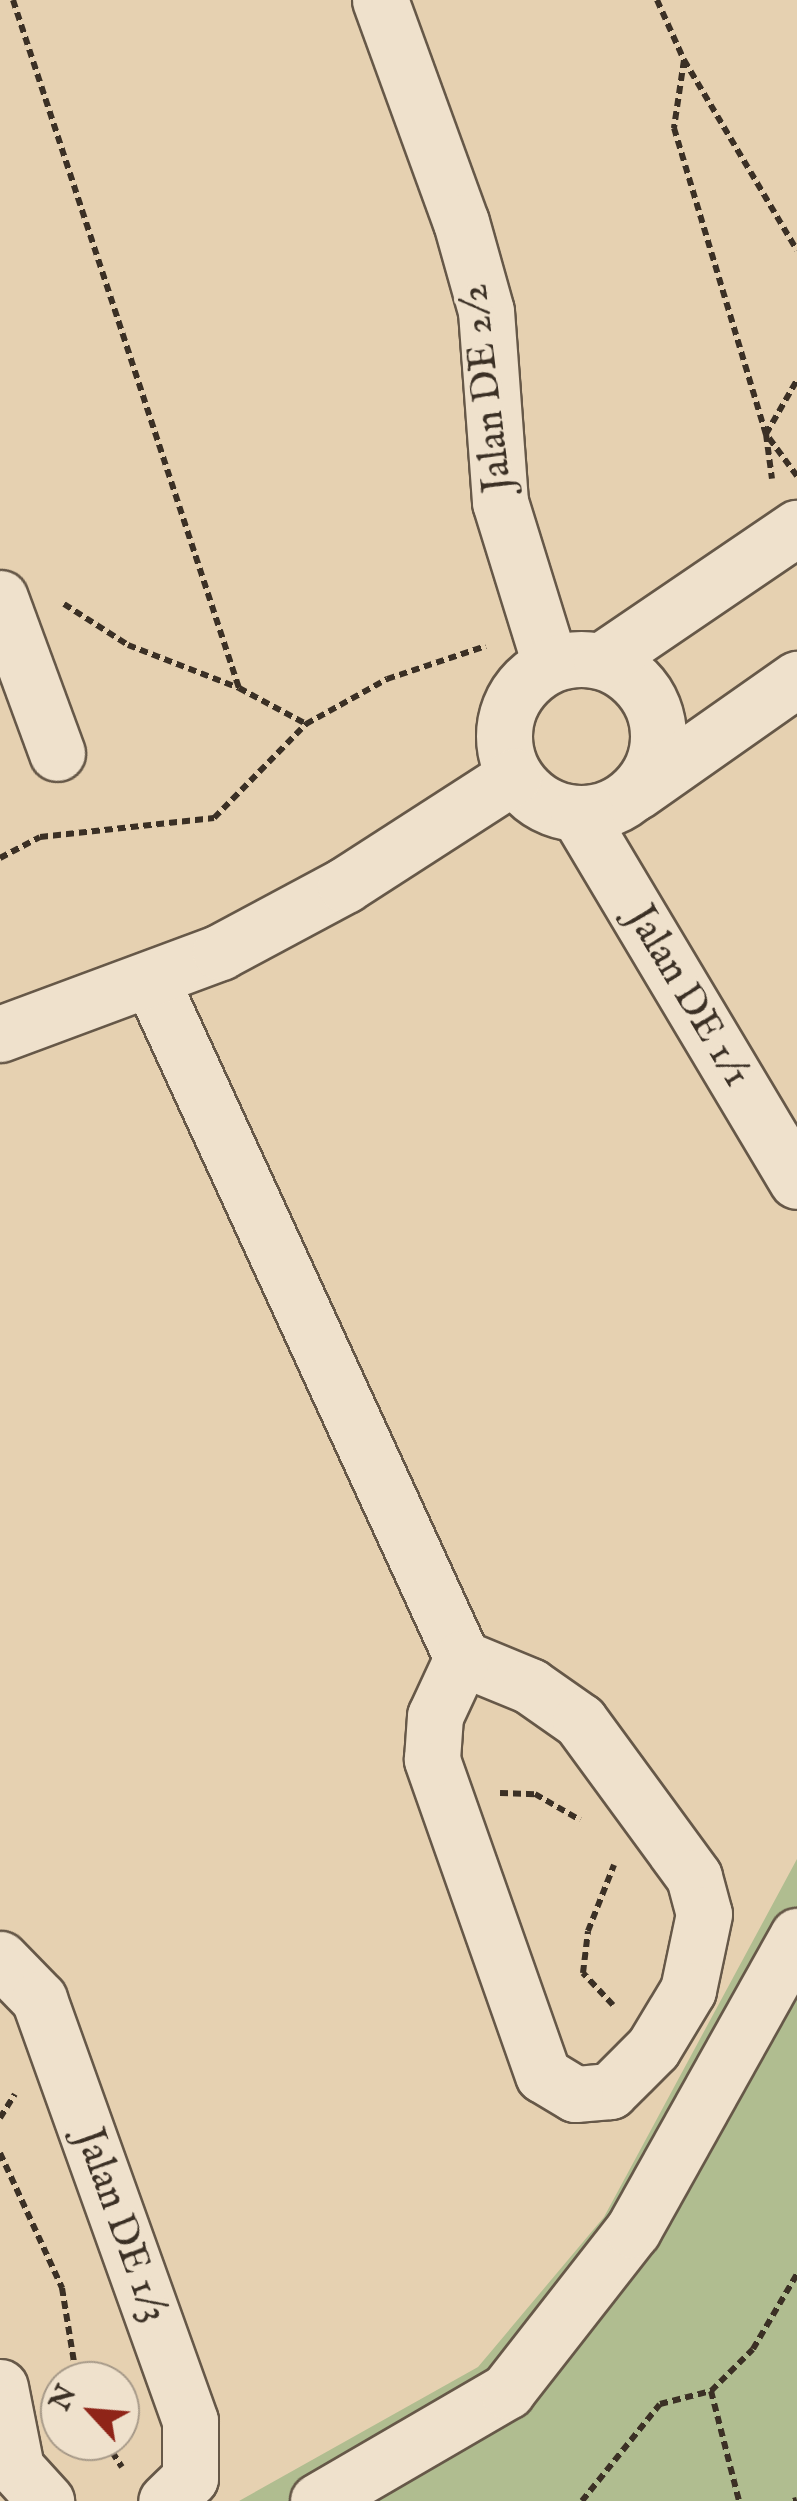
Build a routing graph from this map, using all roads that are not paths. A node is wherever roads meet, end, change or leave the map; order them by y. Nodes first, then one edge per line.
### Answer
1 (380, 0) edge
2 (789, 534) edge
3 (24, 596) edge
4 (563, 651) junction
5 (797, 679) edge
6 (58, 753) dead end
7 (514, 776) junction
8 (602, 806) junction
9 (151, 980) junction
10 (0, 1034) edge
11 (797, 1180) edge
12 (462, 1658) junction
13 (797, 1936) edge
14 (0, 1959) edge
15 (0, 2387) edge
16 (46, 2501) edge
17 (166, 2501) edge
18 (318, 2501) edge

1 - 4 street, Jalan DE 2/2
2 - 4 street
3 - 6 street
4 - 7 street
4 - 8 street
5 - 8 street
7 - 8 street
7 - 9 street
8 - 11 street, Jalan DE 1/1
9 - 10 street
9 - 12 street
12 - 12 street
13 - 18 street
14 - 17 street, Jalan DE 1/3
15 - 16 street

